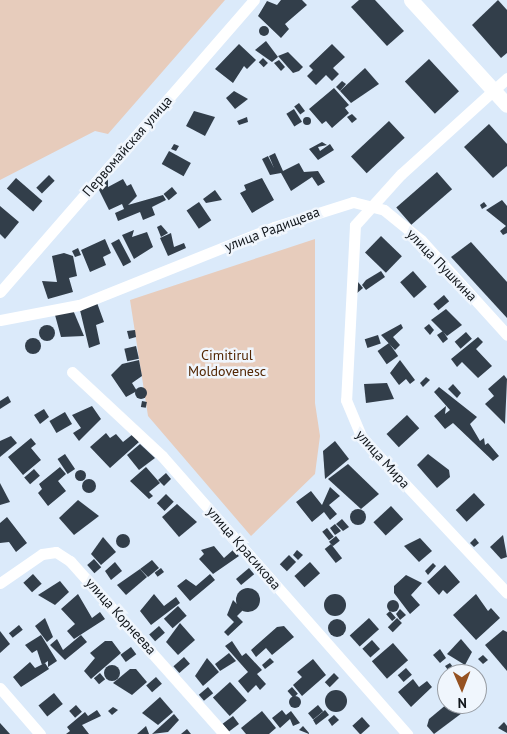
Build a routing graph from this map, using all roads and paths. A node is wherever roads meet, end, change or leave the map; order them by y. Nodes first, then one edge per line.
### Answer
1 (254, 0) edge
2 (411, 0) edge
3 (507, 78) edge
4 (494, 90) junction
5 (507, 105) edge
6 (370, 204) junction
7 (0, 292) edge
8 (0, 320) edge
9 (507, 335) edge
10 (72, 372) dead end
11 (0, 582) edge
12 (507, 593) edge
13 (0, 688) edge
14 (40, 734) edge
15 (224, 734) edge
16 (407, 734) edge

1 - 7 street, Первомайская улица
2 - 4 street
3 - 4 street
4 - 5 street
4 - 6 street
6 - 8 street, улица Радищева
6 - 9 street, улица Пушкина
6 - 12 street, улица Мира
10 - 16 street, улица Красикова
11 - 15 street, улица Корнеева
13 - 14 street

